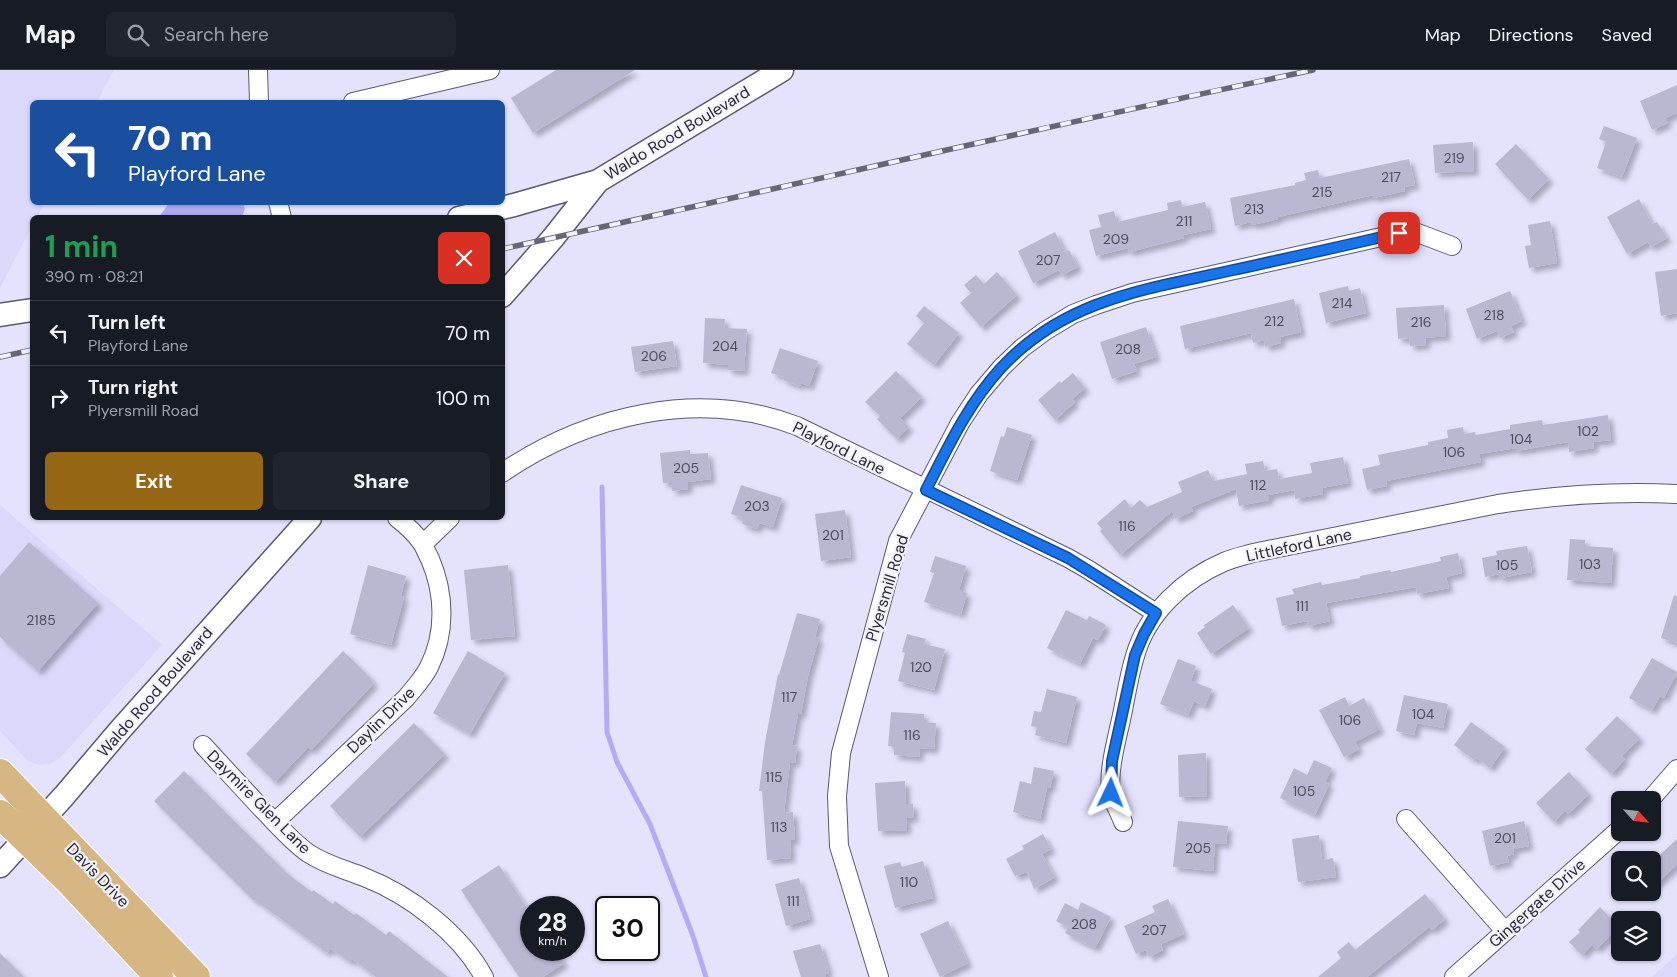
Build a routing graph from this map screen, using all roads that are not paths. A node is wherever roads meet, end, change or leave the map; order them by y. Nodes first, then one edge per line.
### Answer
1 (258, 70) edge
2 (490, 70) edge
3 (782, 70) edge
4 (259, 100) edge
5 (362, 100) edge
6 (598, 181) junction
7 (472, 215) edge
8 (1452, 246) dead end
9 (505, 293) edge
10 (30, 310) edge
11 (0, 315) edge
12 (505, 471) edge
13 (926, 490) junction
14 (1677, 494) edge
15 (308, 520) edge
16 (399, 520) edge
17 (448, 520) edge
18 (423, 544) junction
19 (1156, 613) junction
20 (203, 745) dead end
21 (1677, 769) edge
22 (0, 773) edge
23 (1658, 791) edge
24 (0, 814) edge
25 (44, 819) junction
26 (1406, 819) dead end
27 (275, 822) junction
28 (1123, 822) dead end
29 (1611, 838) edge
30 (24, 839) junction
31 (0, 866) edge
32 (1505, 931) junction
33 (159, 977) edge
34 (196, 977) edge
35 (484, 977) edge
36 (879, 977) edge
37 (1454, 977) edge

1 - 4 street
2 - 5 street
3 - 6 street, Waldo Rood Boulevard
6 - 7 street
6 - 9 street, Waldo Rood Boulevard
8 - 13 street, Plyersmill Road
10 - 11 street
12 - 13 street, Playford Lane
13 - 19 street, Playford Lane
13 - 36 street, Plyersmill Road
14 - 19 street, Littleford Lane
15 - 25 street, Waldo Rood Boulevard
16 - 18 street, Daylin Drive
17 - 18 street
18 - 27 street, Daylin Drive
19 - 28 street, Littleford Lane
20 - 27 street, Daymire Glen Lane
21 - 23 street
22 - 25 main road, Davis Drive
24 - 30 main road, Davis Drive
25 - 30 street, Waldo Rood Boulevard
25 - 34 main road, Davis Drive
26 - 32 street
27 - 35 street, Daymire Glen Lane
29 - 32 street, Gingergate Drive
30 - 31 street, Waldo Rood Boulevard
30 - 33 main road, Davis Drive
32 - 37 street, Gingergate Drive

